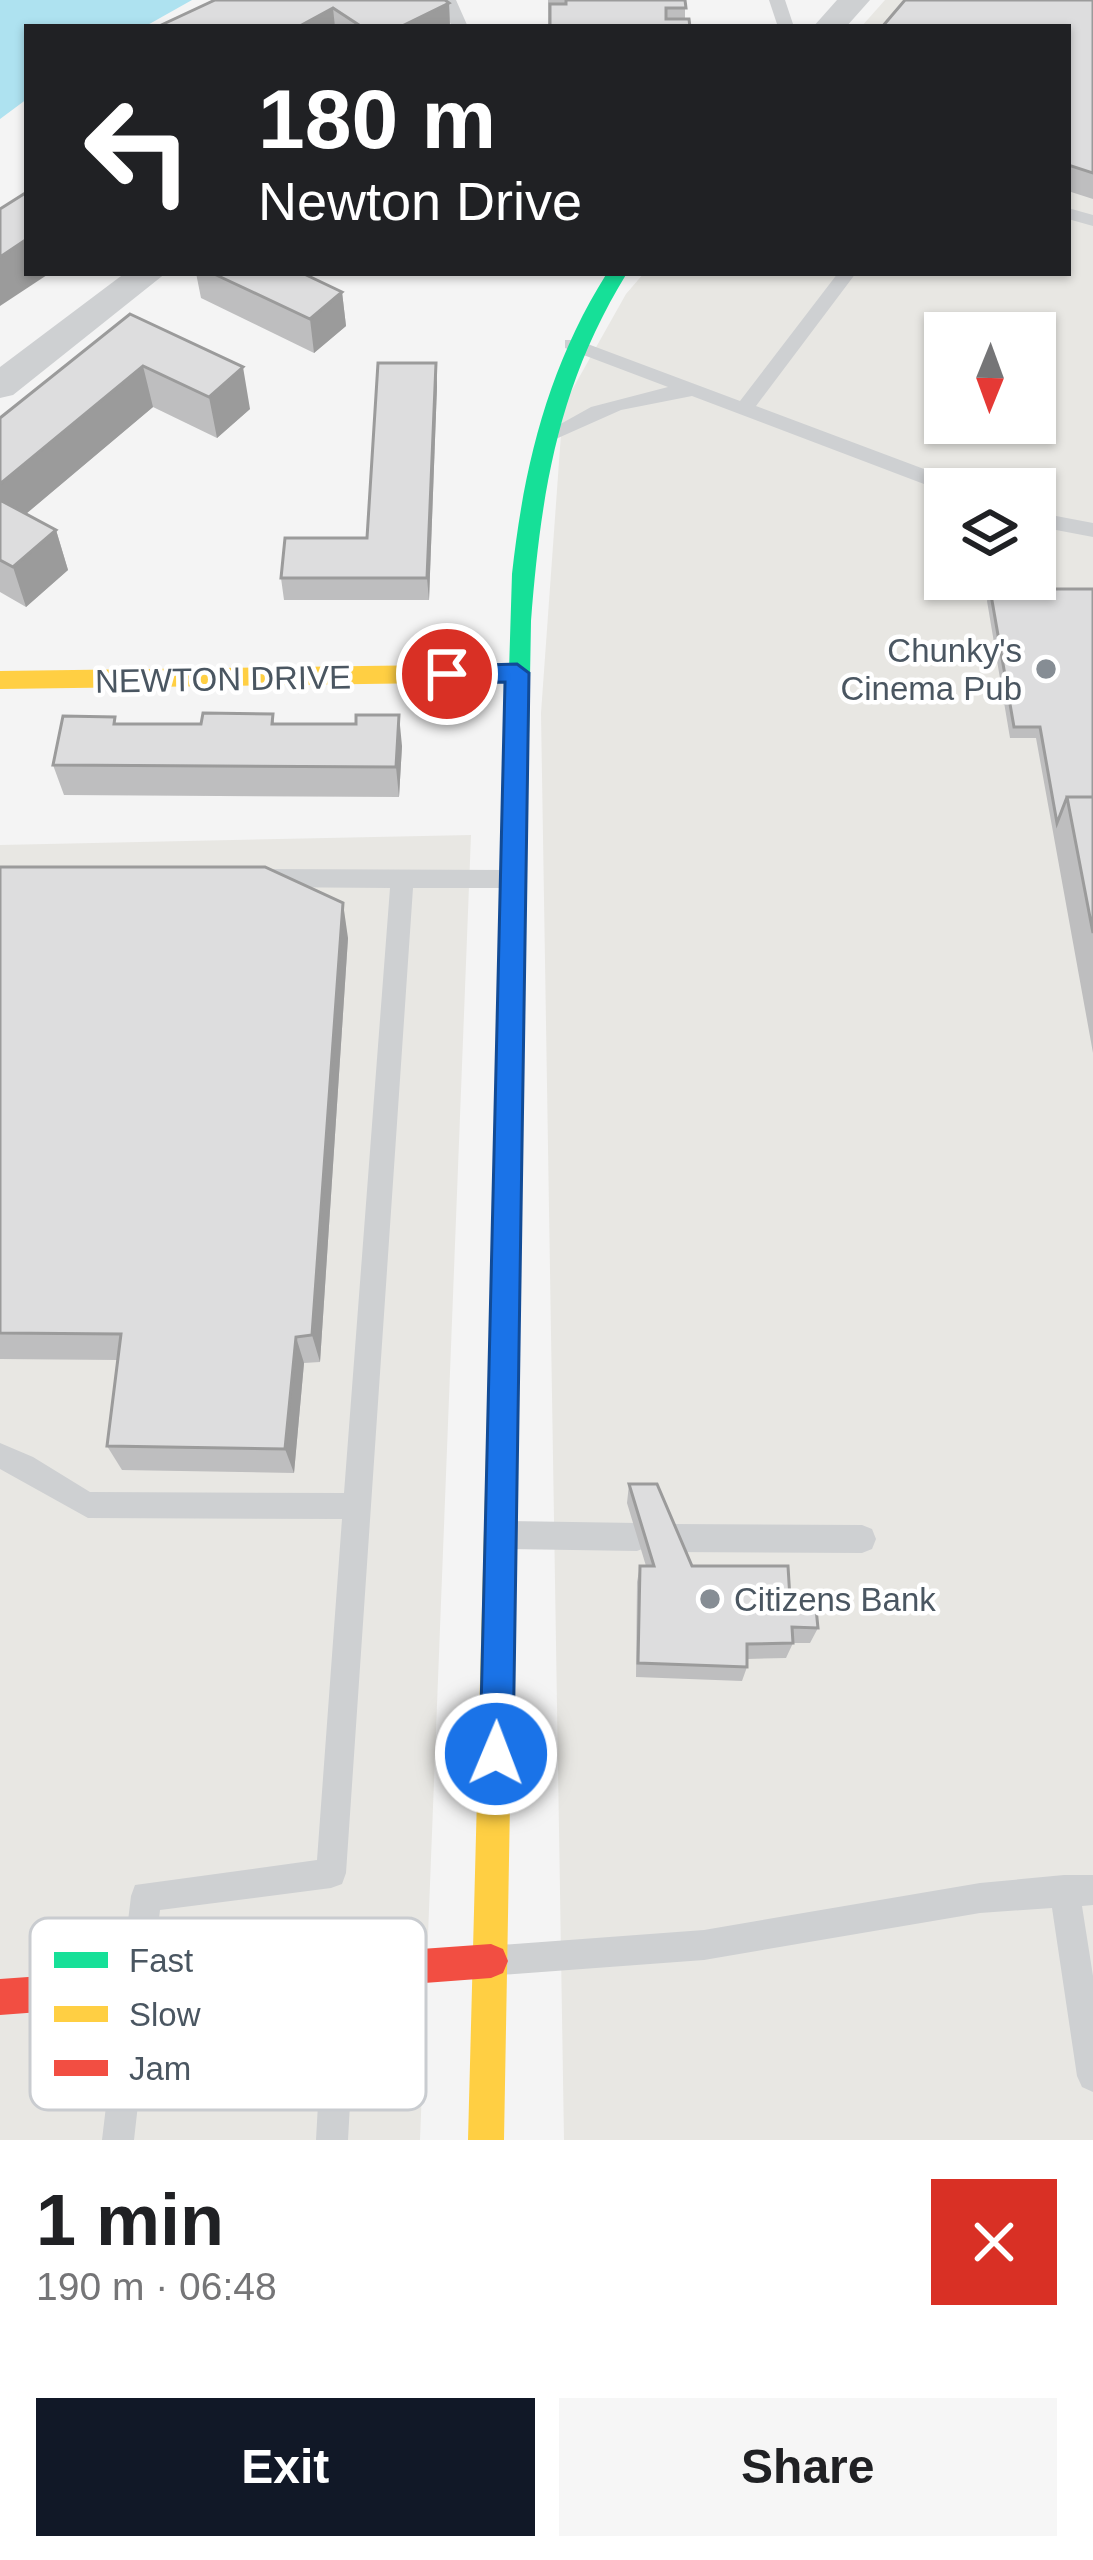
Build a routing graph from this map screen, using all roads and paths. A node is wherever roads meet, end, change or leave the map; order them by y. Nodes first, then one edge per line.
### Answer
1 (854, 0) edge
2 (832, 24) edge
3 (144, 276) edge
4 (615, 276) edge
5 (845, 276) edge
6 (571, 344) junction
7 (0, 386) edge
8 (696, 392) junction
9 (744, 409) junction
10 (542, 440) junction
11 (924, 477) edge
12 (1056, 523) edge
13 (1093, 530) edge
14 (517, 673) junction
15 (0, 680) edge
16 (236, 878) edge
17 (402, 878) junction
18 (512, 879) junction
19 (0, 1456) edge
20 (357, 1507) junction
21 (500, 1535) junction
22 (637, 1538) edge
23 (670, 1538) edge
24 (862, 1539) dead end
25 (1078, 1890) edge
26 (143, 1918) edge
27 (491, 1961) junction
28 (426, 1966) edge
29 (30, 1995) edge
30 (0, 1997) edge
31 (1093, 2076) edge
32 (122, 2110) edge
33 (334, 2110) edge
34 (118, 2140) edge
35 (332, 2140) edge
36 (486, 2140) edge

1 - 2 street
3 - 7 street
4 - 6 street
5 - 9 lane
6 - 8 lane
6 - 10 street
8 - 9 lane
8 - 10 lane
9 - 11 lane
10 - 14 street
12 - 13 lane
14 - 15 street, NEWTON DRIVE
14 - 18 street
16 - 17 lane
17 - 18 lane
17 - 20 lane
18 - 21 street
19 - 20 lane
20 - 26 lane
21 - 22 lane
21 - 27 street
23 - 24 lane
25 - 27 lane
25 - 31 lane
27 - 28 street
27 - 36 street
29 - 30 street
32 - 34 lane
33 - 35 lane

